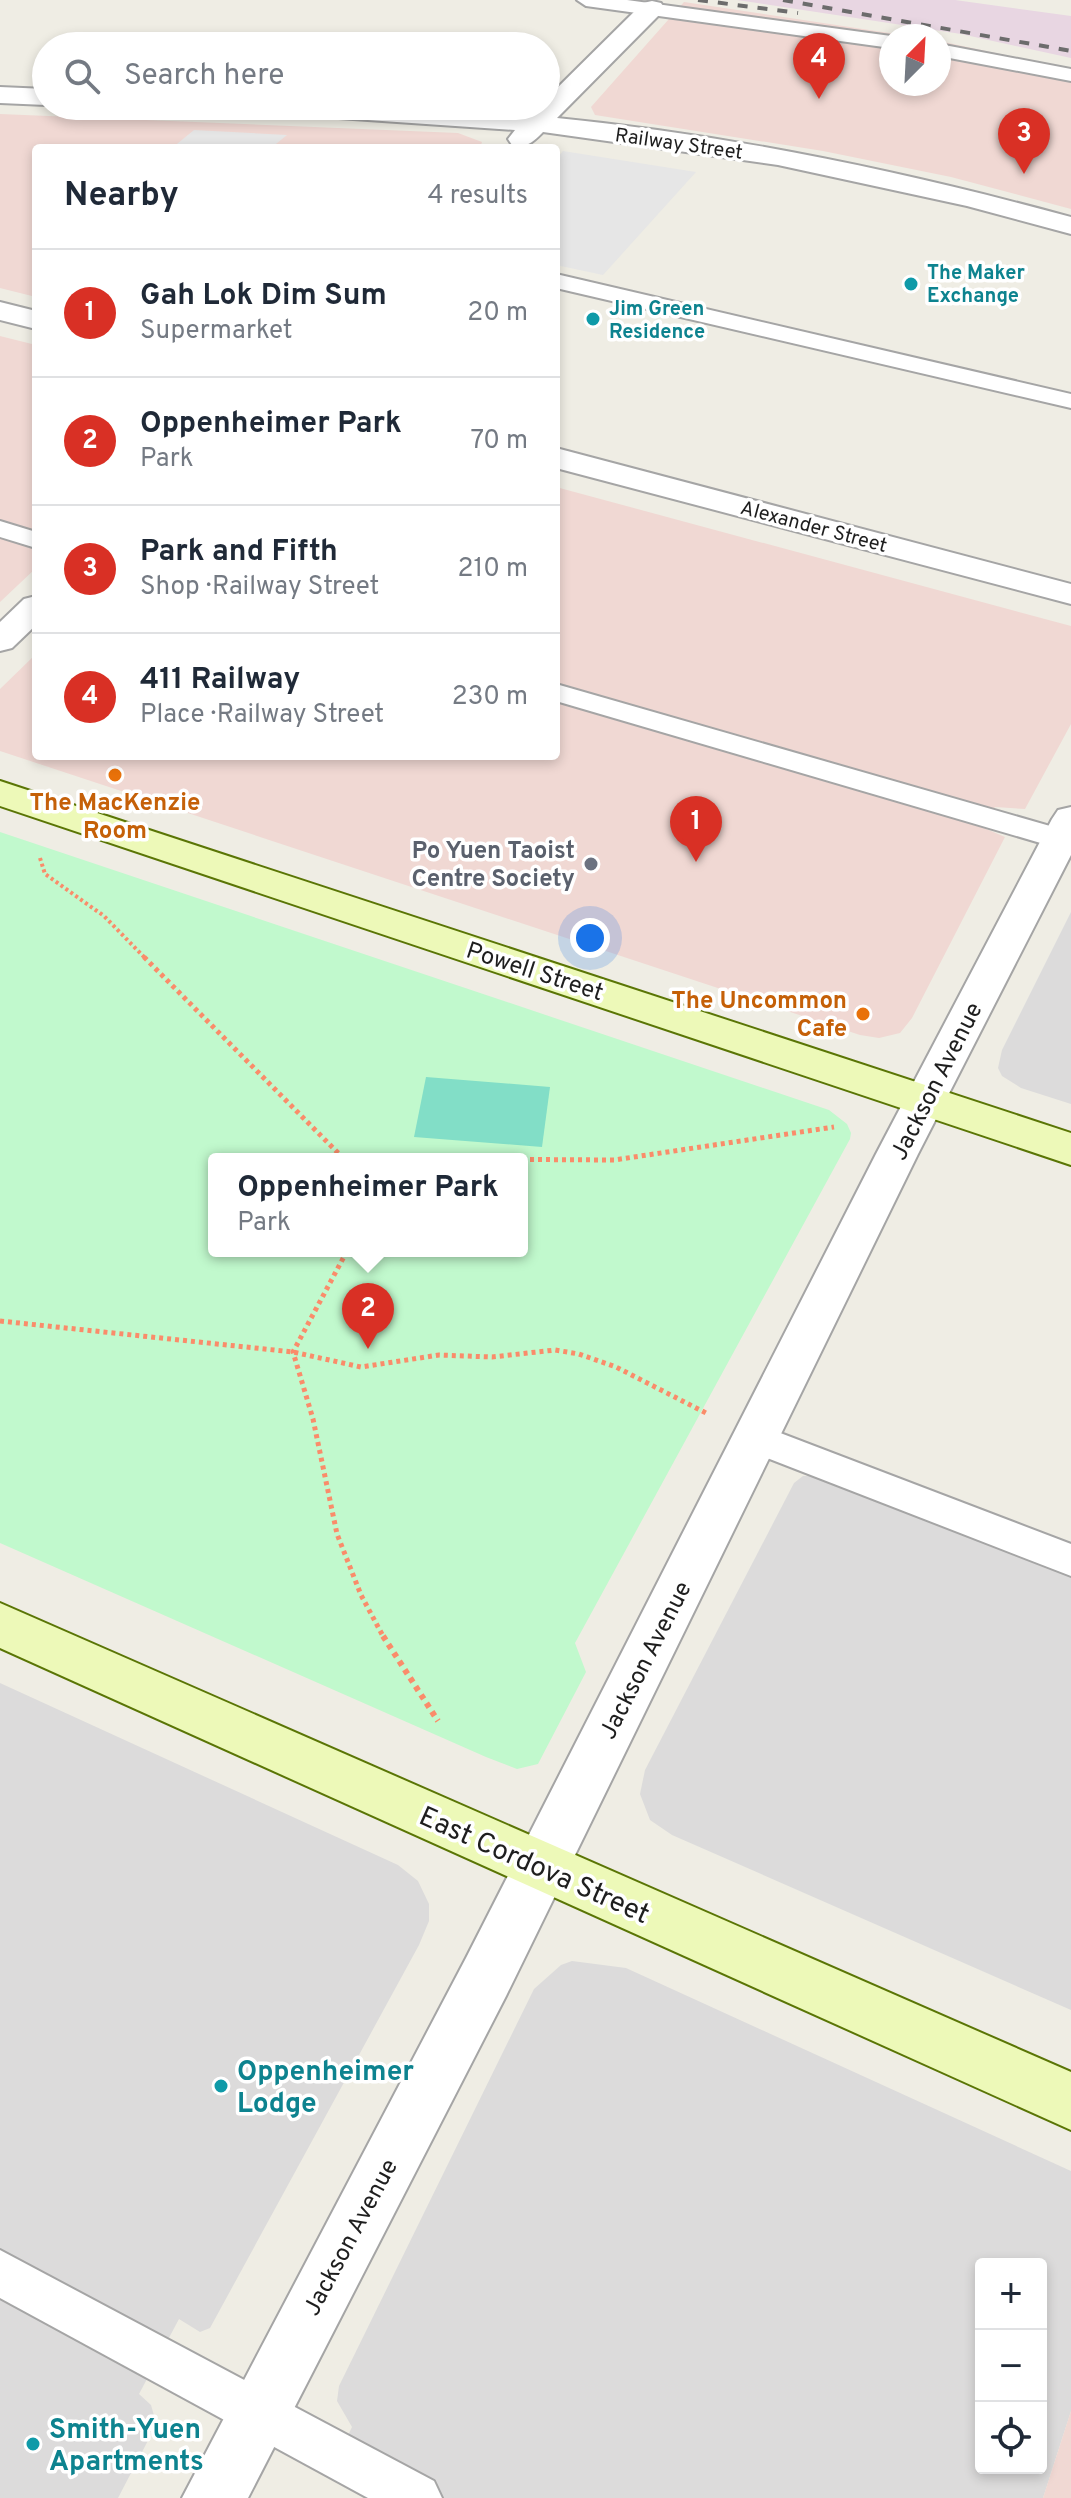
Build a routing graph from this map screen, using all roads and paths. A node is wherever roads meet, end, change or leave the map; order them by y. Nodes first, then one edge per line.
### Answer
1 (586, 0) edge
2 (652, 8) junction
3 (879, 40) edge
4 (951, 52) edge
5 (1071, 75) edge
6 (0, 95) edge
7 (32, 96) edge
8 (560, 102) edge
9 (495, 120) edge
10 (542, 120) edge
11 (538, 124) junction
12 (516, 144) edge
13 (1071, 226) edge
14 (560, 282) edge
15 (0, 311) edge
16 (32, 319) edge
17 (1071, 401) edge
18 (560, 459) edge
19 (0, 529) edge
20 (32, 539) edge
21 (1071, 594) edge
22 (32, 610) edge
23 (0, 641) edge
24 (560, 693) edge
25 (0, 793) edge
26 (1068, 834) edge
27 (40, 858) dead end
28 (926, 1100) junction
29 (834, 1127) dead end
30 (1071, 1149) edge
31 (338, 1153) edge
32 (528, 1159) edge
33 (344, 1257) edge
34 (0, 1321) edge
35 (293, 1352) junction
36 (757, 1439) junction
37 (1071, 1560) edge
38 (0, 1625) edge
39 (438, 1721) dead end
40 (541, 1867) junction
41 (1071, 2101) edge
42 (0, 2273) edge
43 (259, 2411) junction
44 (214, 2498) edge
45 (417, 2498) edge

1 - 2 lane
2 - 3 lane
2 - 8 street
4 - 5 lane
6 - 7 street
9 - 11 street, Railway Street
10 - 11 street
11 - 12 street
11 - 13 street, Railway Street
14 - 17 lane
15 - 16 street
18 - 21 street, Alexander Street
19 - 20 lane
22 - 23 street
24 - 26 lane
25 - 28 main road, Powell Street
26 - 28 street, Jackson Avenue
27 - 31 path
28 - 30 main road, Powell Street
28 - 36 street, Jackson Avenue
29 - 32 path
33 - 35 path
34 - 35 path
35 - 36 path
35 - 39 path
36 - 37 lane
36 - 40 street, Jackson Avenue
38 - 40 main road, East Cordova Street
40 - 41 main road, East Cordova Street
40 - 43 street, Jackson Avenue
42 - 43 lane
43 - 44 street, Jackson Avenue
43 - 45 lane

